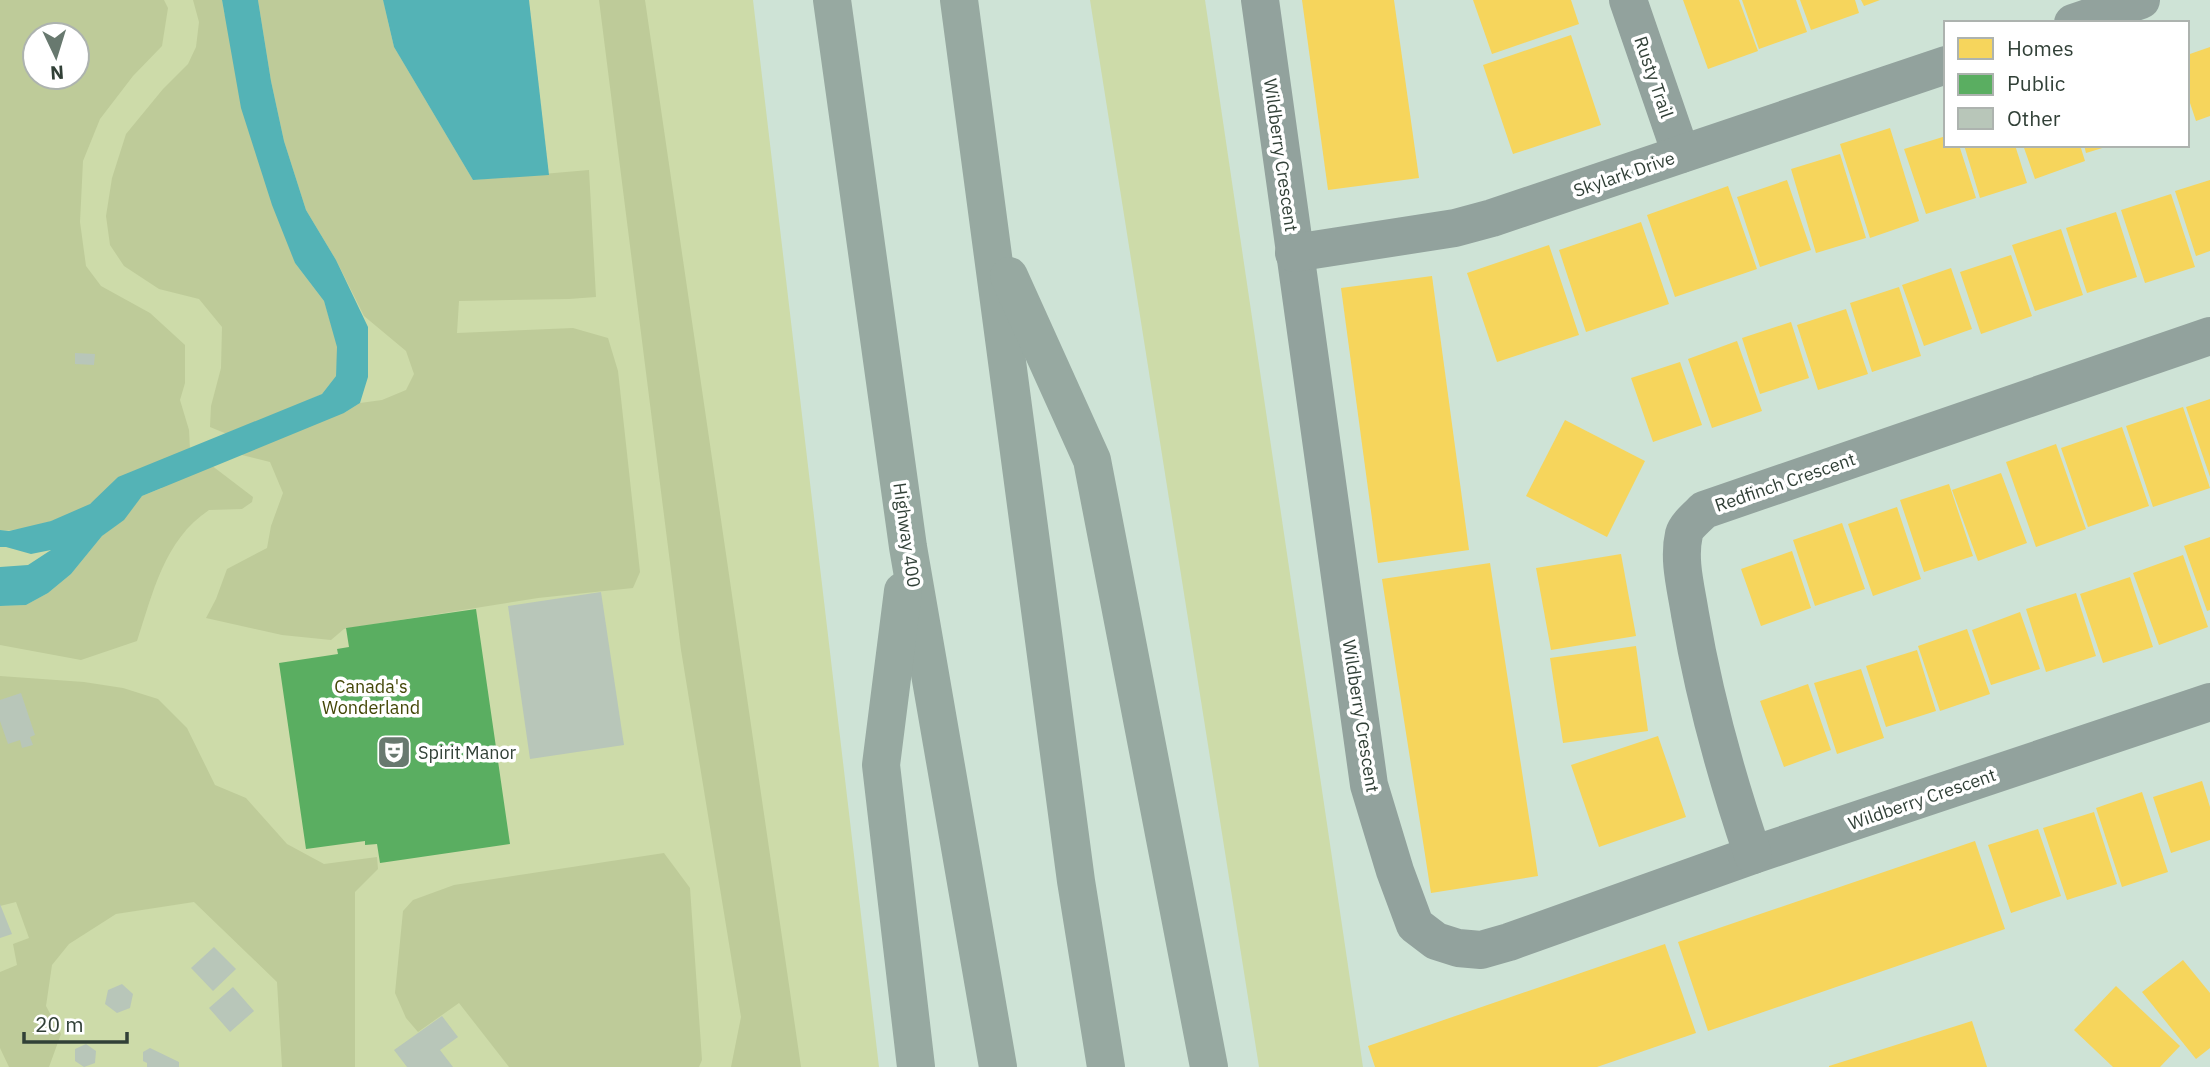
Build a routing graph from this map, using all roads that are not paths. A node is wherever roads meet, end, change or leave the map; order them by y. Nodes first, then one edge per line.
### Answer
1 (832, 0) edge
2 (959, 0) edge
3 (1260, 0) edge
4 (1628, 0) edge
5 (2141, 0) edge
6 (2079, 21) edge
7 (1944, 66) edge
8 (1681, 154) junction
9 (992, 239) junction
10 (1294, 253) junction
11 (2210, 336) edge
12 (908, 547) junction
13 (2210, 702) edge
14 (1754, 856) junction
15 (916, 1067) edge
16 (998, 1067) edge
17 (1106, 1067) edge
18 (1209, 1067) edge

1 - 12 highway, Highway 400
2 - 9 highway
3 - 10 street, Wildberry Crescent
4 - 8 street, Rusty Trail
5 - 6 street
7 - 8 street, Skylark Drive
8 - 10 street, Skylark Drive
9 - 17 highway
9 - 18 highway
10 - 14 street, Wildberry Crescent
11 - 14 street, Redfinch Crescent
12 - 15 highway
12 - 16 highway, Highway 400
13 - 14 street, Wildberry Crescent

